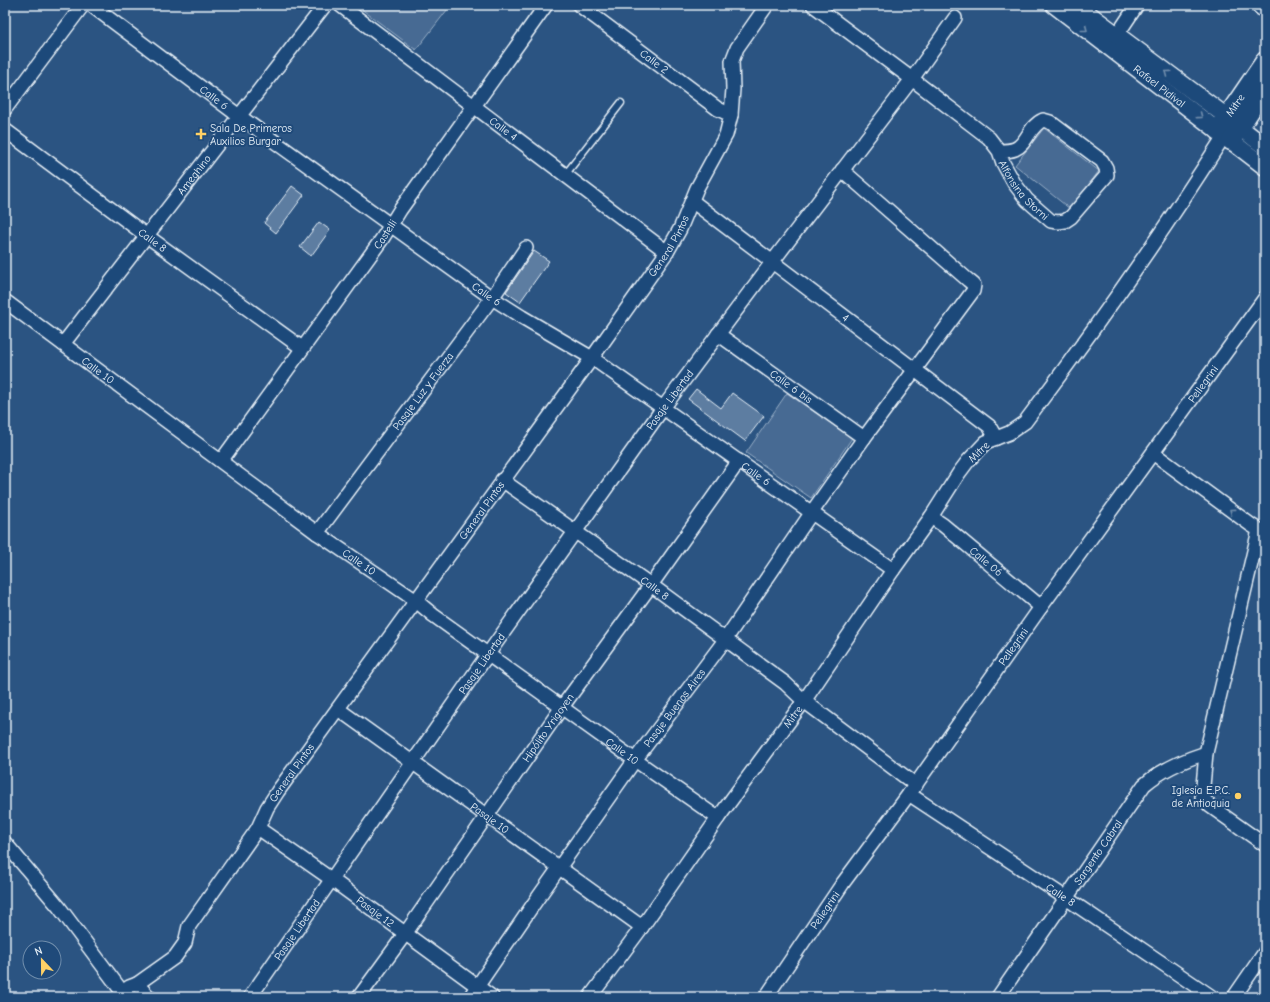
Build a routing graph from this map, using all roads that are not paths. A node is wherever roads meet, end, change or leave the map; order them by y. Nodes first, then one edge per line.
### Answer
1 (83, 5) edge
2 (91, 5) edge
3 (325, 5) edge
4 (340, 5) edge
5 (546, 5) edge
6 (580, 5) edge
7 (767, 5) edge
8 (813, 5) edge
9 (1054, 5) edge
10 (1077, 5) edge
11 (1137, 5) edge
12 (955, 18) dead end
13 (1117, 35) junction
14 (1265, 61) edge
15 (912, 79) junction
16 (1265, 88) edge
17 (621, 104) dead end
18 (474, 106) junction
19 (5, 109) edge
20 (731, 115) junction
21 (239, 116) junction
22 (5, 130) edge
23 (1228, 130) junction
24 (1265, 147) edge
25 (999, 151) junction
26 (1265, 167) edge
27 (842, 170) junction
28 (566, 176) junction
29 (692, 201) junction
30 (390, 226) junction
31 (147, 236) junction
32 (526, 248) dead end
33 (667, 252) junction
34 (773, 261) junction
35 (492, 298) junction
36 (1265, 298) edge
37 (5, 301) edge
38 (718, 334) junction
39 (63, 344) junction
40 (302, 348) junction
41 (592, 358) junction
42 (914, 369) junction
43 (663, 408) junction
44 (864, 438) junction
45 (996, 438) junction
46 (1153, 452) junction
47 (739, 460) junction
48 (221, 461) junction
49 (502, 480) junction
50 (812, 512) junction
51 (931, 517) junction
52 (1262, 530) edge
53 (576, 531) junction
54 (317, 533) junction
55 (893, 570) junction
56 (651, 585) junction
57 (415, 600) junction
58 (1041, 607) junction
59 (724, 640) junction
60 (488, 654) junction
61 (804, 701) junction
62 (562, 707) junction
63 (338, 709) junction
64 (1206, 753) junction
65 (635, 760) junction
66 (412, 763) junction
67 (913, 790) junction
68 (486, 816) junction
69 (718, 818) junction
70 (258, 828) junction
71 (5, 843) edge
72 (1265, 846) edge
73 (560, 868) junction
74 (331, 879) junction
75 (1066, 898) junction
76 (642, 927) junction
77 (405, 934) junction
78 (1265, 952) edge
79 (137, 984) junction
80 (474, 992) edge
81 (124, 993) edge
82 (769, 996) edge
83 (149, 997) edge
84 (250, 997) edge
85 (359, 997) edge
86 (492, 997) edge
87 (590, 997) edge
88 (998, 997) edge
89 (1212, 997) edge
90 (1234, 997) edge

1 - 19 street
2 - 21 street, Calle 6
3 - 21 street, Ameghino
4 - 18 street, Calle 4
5 - 18 street, Castelli
6 - 20 street, Calle 2
7 - 20 street, General Pintos
8 - 15 street, Alfonsina Storni
9 -> 23 street, Rafael Pidival
10 - 13 street, Rafael Pidival
11 - 13 street
12 - 15 street, Pasaje Libertad
23 -> 13 street, Rafael Pidival
14 - 23 main road, Mitre
15 - 25 street, Alfonsina Storni
15 - 27 street, Pasaje Libertad
16 - 23 main road, Mitre
17 - 28 lane
18 - 28 street, Calle 4
18 - 30 street, Castelli
20 - 29 street, General Pintos
21 - 30 street, Calle 6
21 - 31 street, Ameghino
22 - 31 street, Calle 8
23 - 24 street, Rafael Pidival
23 - 26 street, Rafael Pidival
23 - 45 street, Mitre
25 - 25 street, Alfonsina Storni
27 - 34 street, Pasaje Libertad
27 - 42 street, Pasaje Buenos Aires
28 - 33 street, Calle 4
29 - 33 street, General Pintos
29 - 34 street, 4
30 - 35 street, Calle 6
30 - 40 street, Castelli
31 - 39 street, Ameghino
31 - 40 street, Calle 8
32 - 35 street, Pasaje Luz y Fuerza
33 - 41 street, General Pintos
34 - 38 street, Pasaje Libertad
34 - 42 street, 4
35 - 41 street, Calle 6
35 - 54 street, Pasaje Luz y Fuerza
36 - 46 street, Pellegrini
37 - 39 street, Calle 10
38 - 43 street, Pasaje Libertad
38 - 44 street, Calle 6 bis
39 - 48 street, Calle 10
40 - 48 street, Castelli
41 - 43 street, Calle 6
41 - 49 street, General Pintos
42 - 44 street, Pasaje Buenos Aires
42 - 45 street, 4
43 - 47 street, Calle 6
43 - 53 street, Pasaje Libertad
44 - 50 street, Pasaje Buenos Aires
45 - 51 street, Mitre
52 -> 46 street
46 - 58 street, Pellegrini
47 - 50 street, Calle 6
47 - 56 street, Hipólito Yrigoyen
48 - 54 street, Calle 10
49 - 53 street, Calle 8
49 - 57 street, General Pintos
50 - 55 street, Calle 6
50 - 59 street, Pasaje Buenos Aires
51 - 55 street, Mitre
51 - 58 street, Calle 06
52 - 64 street
53 - 56 street, Calle 8
53 - 60 street, Pasaje Libertad
54 - 57 street, Calle 10
55 - 61 street, Mitre
56 - 59 street, Calle 8
56 - 62 street, Hipólito Yrigoyen
57 - 60 street, Calle 10
57 - 63 street, General Pintos
58 - 67 street, Pellegrini
59 - 61 street, Calle 8
59 - 65 street, Pasaje Buenos Aires
60 - 62 street, Calle 10
60 - 66 street, Pasaje Libertad
61 - 67 street, Calle 8
61 - 69 street, Mitre
62 - 65 street, Calle 10
62 - 68 street, Hipólito Yrigoyen
63 - 66 street, Pasaje 10
63 - 70 street, General Pintos
64 - 72 street
64 - 75 street, Sargento Cabral
65 - 69 street, Calle 10
65 - 73 street, Pasaje Buenos Aires
66 - 68 street, Pasaje 10
66 - 74 street, Pasaje Libertad
67 - 75 street, Calle 8
67 - 82 street, Pellegrini
68 - 73 street, Pasaje 10
68 - 77 street, Hipólito Yrigoyen
69 - 76 street, Mitre
70 - 74 street, Pasaje 12
70 - 79 street, General Pintos
71 - 81 street
73 - 76 street, Pasaje 10
73 - 80 street, Pasaje Buenos Aires
74 - 77 street, Pasaje 12
74 - 84 street, Pasaje Libertad
75 - 88 street, Sargento Cabral
75 - 89 street, Calle 8
76 - 87 street, Mitre
77 - 80 street, Pasaje 12
77 - 85 street, Hipólito Yrigoyen
78 - 90 street
79 - 81 street, General Pintos
79 - 83 street
80 - 86 street, Pasaje 12

